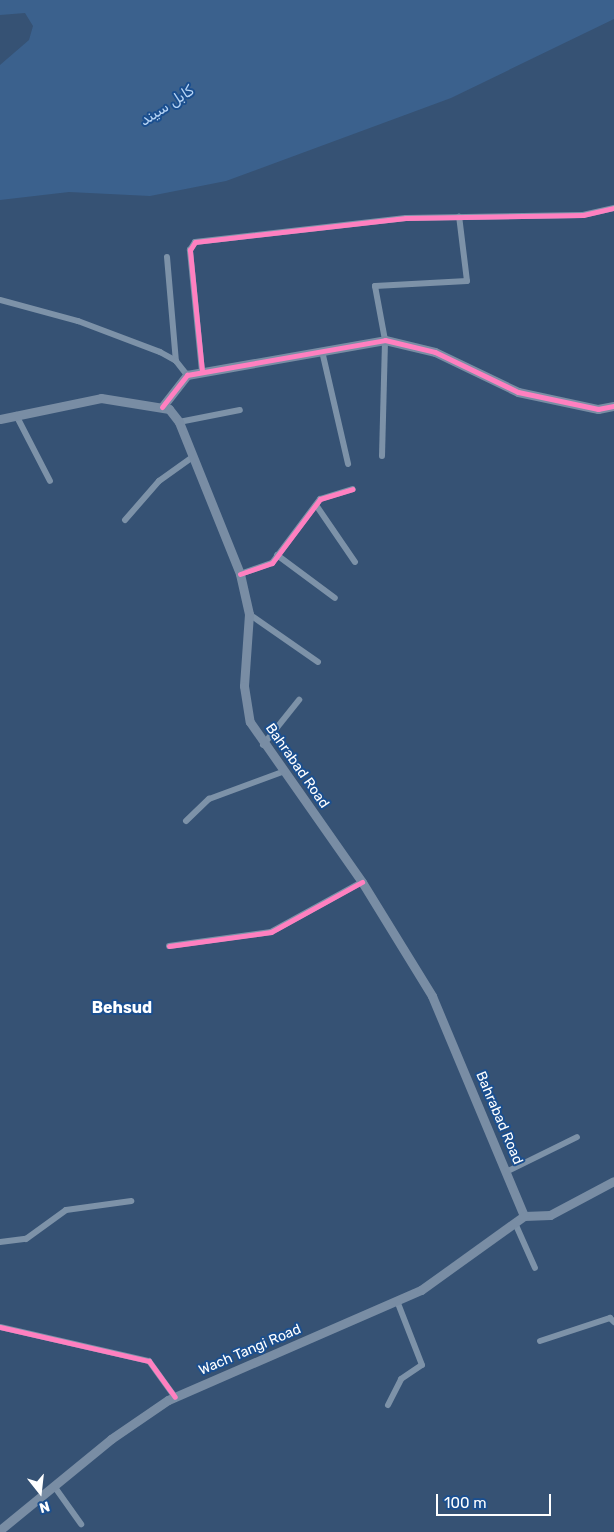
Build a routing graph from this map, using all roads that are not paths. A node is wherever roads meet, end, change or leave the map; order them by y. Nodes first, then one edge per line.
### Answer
1 (614, 208) edge
2 (459, 216) junction
3 (167, 257) dead end
4 (0, 300) edge
5 (385, 340) junction
6 (322, 351) junction
7 (176, 361) junction
8 (202, 371) junction
9 (187, 376) junction
10 (614, 406) edge
11 (162, 408) junction
12 (240, 410) dead end
13 (16, 415) junction
14 (0, 419) edge
15 (179, 422) junction
16 (194, 456) junction
17 (382, 456) dead end
18 (348, 464) dead end
19 (50, 481) dead end
20 (353, 489) dead end
21 (316, 505) junction
22 (125, 520) dead end
23 (277, 554) junction
24 (355, 562) dead end
25 (240, 574) junction
26 (335, 598) dead end
27 (249, 614) junction
28 (318, 662) dead end
29 (299, 700) dead end
30 (263, 745) junction
31 (282, 772) junction
32 (186, 821) dead end
33 (362, 882) junction
34 (169, 946) dead end
35 (577, 1137) dead end
36 (506, 1172) junction
37 (614, 1181) edge
38 (131, 1201) dead end
39 (524, 1216) junction
40 (515, 1222) junction
41 (0, 1242) edge
42 (535, 1268) dead end
43 (397, 1301) junction
44 (614, 1322) edge
45 (0, 1327) edge
46 (540, 1340) dead end
47 (175, 1396) junction
48 (388, 1405) dead end
49 (54, 1486) junction
50 (81, 1524) dead end
51 (0, 1530) edge

1 - 2 street
2 - 5 street
2 - 8 street
3 - 7 street
4 - 7 street
5 - 6 main road
5 - 10 main road
5 - 17 street
6 - 8 main road
6 - 18 street
7 - 9 street
8 - 9 main road
9 - 11 main road
11 - 13 main road
11 - 15 main road, Bahrabad Road
12 - 15 street
13 - 14 main road
13 - 19 street
15 - 16 main road, Bahrabad Road
16 - 22 street
16 - 25 main road, Bahrabad Road
20 - 21 street
21 - 23 street
21 - 24 street
23 - 25 street
23 - 26 street
25 - 27 main road, Bahrabad Road
27 - 28 street
27 - 30 main road, Bahrabad Road
29 - 30 street
30 - 31 main road, Bahrabad Road
31 - 32 street
31 - 33 main road, Bahrabad Road
33 - 34 street
33 - 36 main road, Bahrabad Road
35 - 36 street
36 - 39 main road, Bahrabad Road
37 - 39 main road
38 - 41 street
39 - 40 main road, Wach Tangi Road
40 - 42 street
40 - 43 main road, Wach Tangi Road
43 - 47 main road, Wach Tangi Road
43 - 48 street
44 - 46 street
45 - 47 street
47 - 49 main road, Wach Tangi Road
49 - 50 street
49 - 51 main road, Wach Tangi Road

